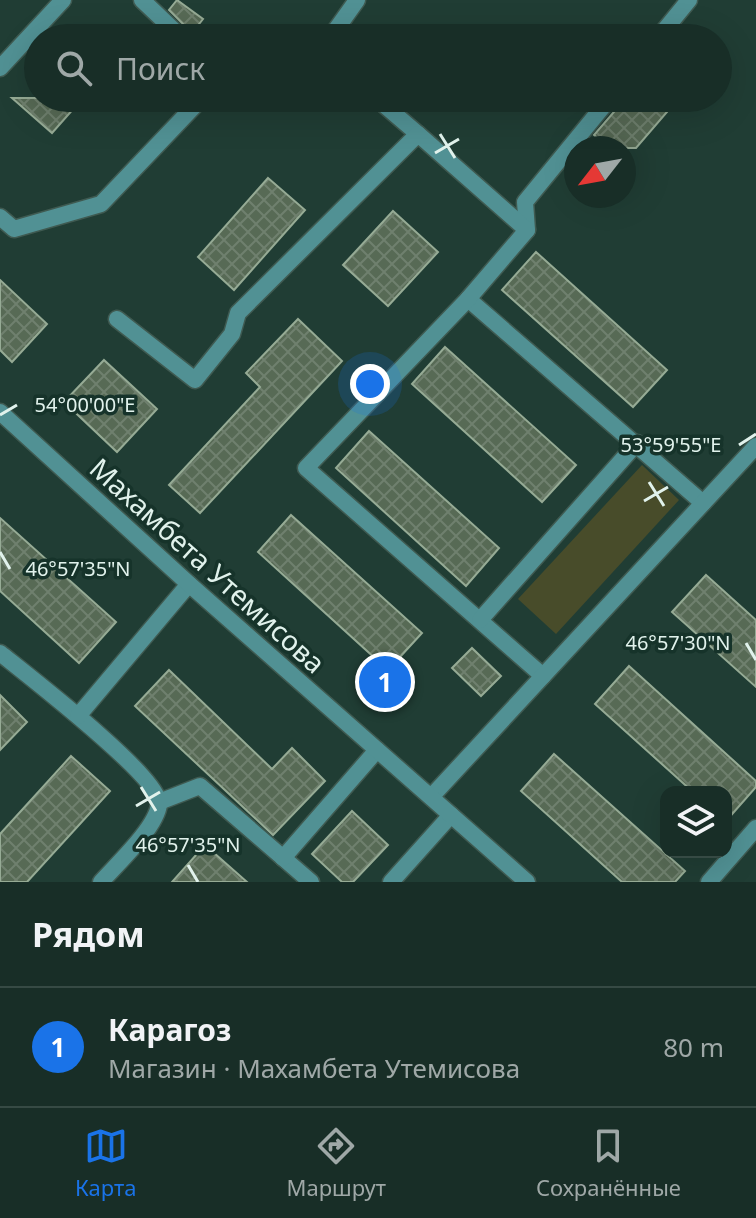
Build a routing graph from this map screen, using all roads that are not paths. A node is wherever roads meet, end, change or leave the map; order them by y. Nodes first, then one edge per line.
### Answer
1 (63, 0) edge
2 (142, 0) edge
3 (357, 0) edge
4 (689, 0) edge
5 (41, 24) edge
6 (167, 24) edge
7 (340, 24) edge
8 (669, 24) edge
9 (24, 42) edge
10 (0, 68) edge
11 (189, 112) edge
12 (392, 112) edge
13 (599, 112) edge
14 (418, 134) junction
15 (0, 217) edge
16 (527, 230) junction
17 (468, 299) junction
18 (117, 319) dead end
19 (0, 412) edge
20 (637, 443) junction
21 (756, 446) edge
22 (703, 503) junction
23 (189, 584) junction
24 (480, 620) junction
25 (0, 653) edge
26 (543, 676) junction
27 (78, 716) junction
28 (377, 750) junction
29 (431, 797) junction
30 (159, 802) junction
31 (451, 815) junction
32 (756, 828) edge
33 (283, 858) junction
34 (101, 882) edge
35 (311, 882) edge
36 (391, 882) edge
37 (527, 882) edge
38 (709, 882) edge

1 - 5 street
2 - 6 street
3 - 7 street
4 - 8 street
9 - 10 street
11 - 15 street
12 - 14 street
13 - 16 street
14 - 16 street
14 - 18 street
16 - 17 street
17 - 20 street
17 - 24 street
19 - 23 street, Махамбета Утемисова
20 - 22 street
20 - 24 street
21 - 22 street
22 - 26 street
23 - 27 street
23 - 28 street, Махамбета Утемисова
24 - 26 street
25 - 27 street
26 - 29 street
27 - 30 street
28 - 29 street, Махамбета Утемисова
28 - 33 street
29 - 31 street, Махамбета Утемисова
30 - 33 street
30 - 34 street
31 - 36 street
31 - 37 street, Махамбета Утемисова
32 - 38 street
33 - 35 street

